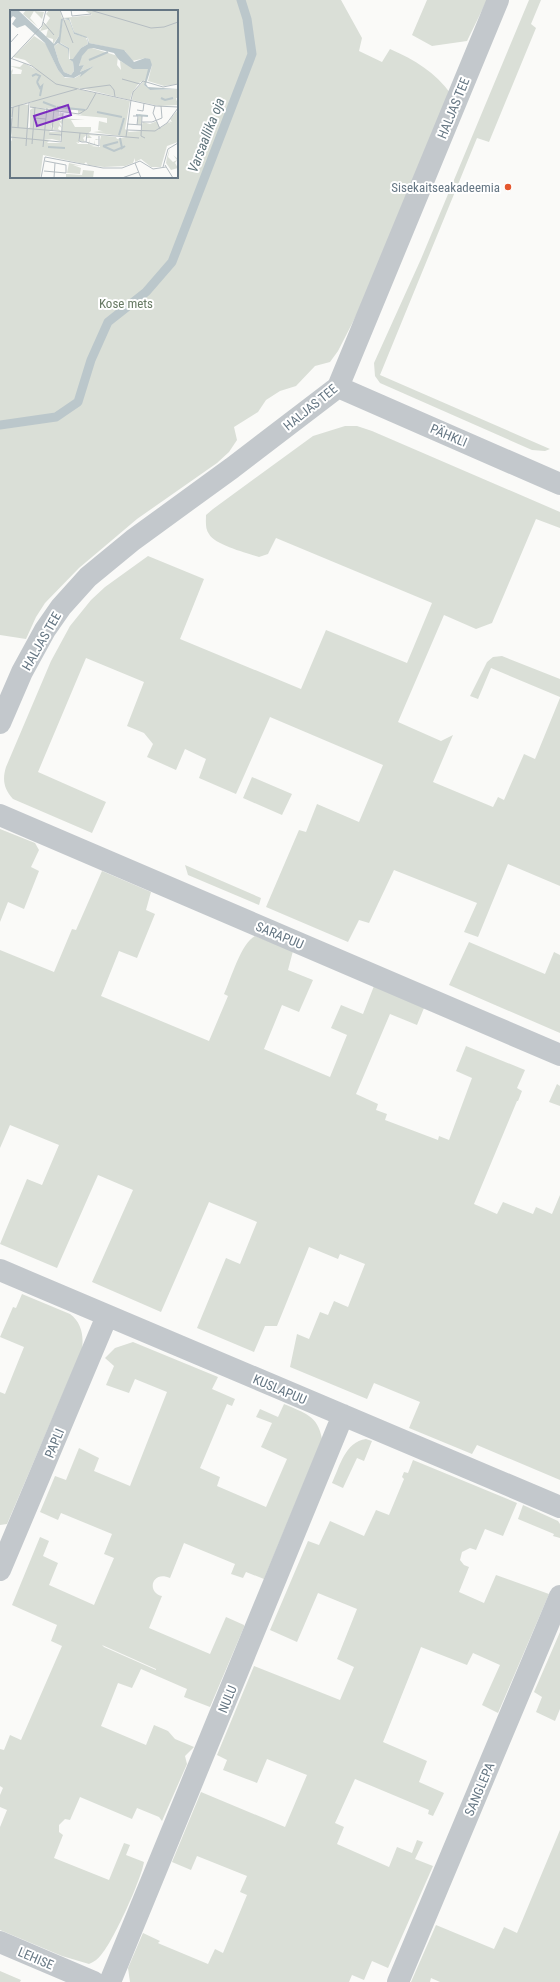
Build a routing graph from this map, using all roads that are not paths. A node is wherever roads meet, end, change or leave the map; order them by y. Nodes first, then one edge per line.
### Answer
1 (498, 0) edge
2 (338, 387) junction
3 (560, 484) edge
4 (0, 723) edge
5 (0, 815) edge
6 (560, 1055) edge
7 (0, 1270) edge
8 (107, 1316) junction
9 (343, 1416) junction
10 (560, 1507) edge
11 (0, 1570) edge
12 (560, 1596) edge
13 (0, 1942) edge
14 (94, 1982) edge
15 (110, 1982) edge
16 (398, 1982) edge

1 - 2 street, HALJAS TEE
2 - 3 street, PÄHKLI
2 - 4 street, HALJAS TEE
5 - 6 street, SARAPUU
7 - 8 street, KUSLAPUU
8 - 9 street, KUSLAPUU
8 - 11 street, PAPLI
9 - 10 street, KUSLAPUU
9 - 15 street, NULU
12 - 16 street, SANGLEPA
13 - 14 street, LEHISE

